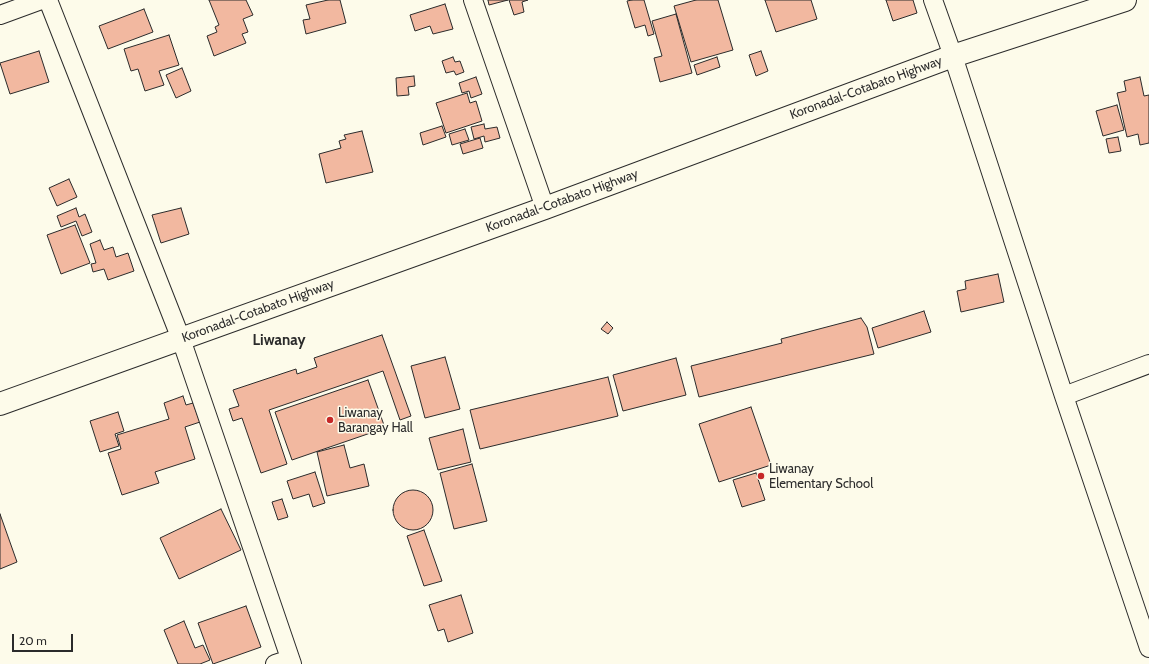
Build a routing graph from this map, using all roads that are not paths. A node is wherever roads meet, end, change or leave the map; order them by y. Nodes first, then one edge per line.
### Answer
1 (41, 0) edge
2 (48, 0) edge
3 (473, 0) edge
4 (933, 0) edge
5 (1125, 0) edge
6 (0, 15) edge
7 (953, 56) junction
8 (545, 208) junction
9 (181, 339) junction
10 (1149, 364) edge
11 (1064, 396) junction
12 (0, 404) edge
13 (1149, 648) edge
14 (286, 662) edge

1 - 6 street
2 - 9 street
3 - 8 street
4 - 7 street
5 - 7 highway, Koronadal-Cotabato Highway
7 - 8 highway, Koronadal-Cotabato Highway
7 - 11 street
8 - 9 highway, Koronadal-Cotabato Highway
9 - 12 highway, Koronadal-Cotabato Highway
9 - 14 street
10 - 11 street
11 - 13 street

